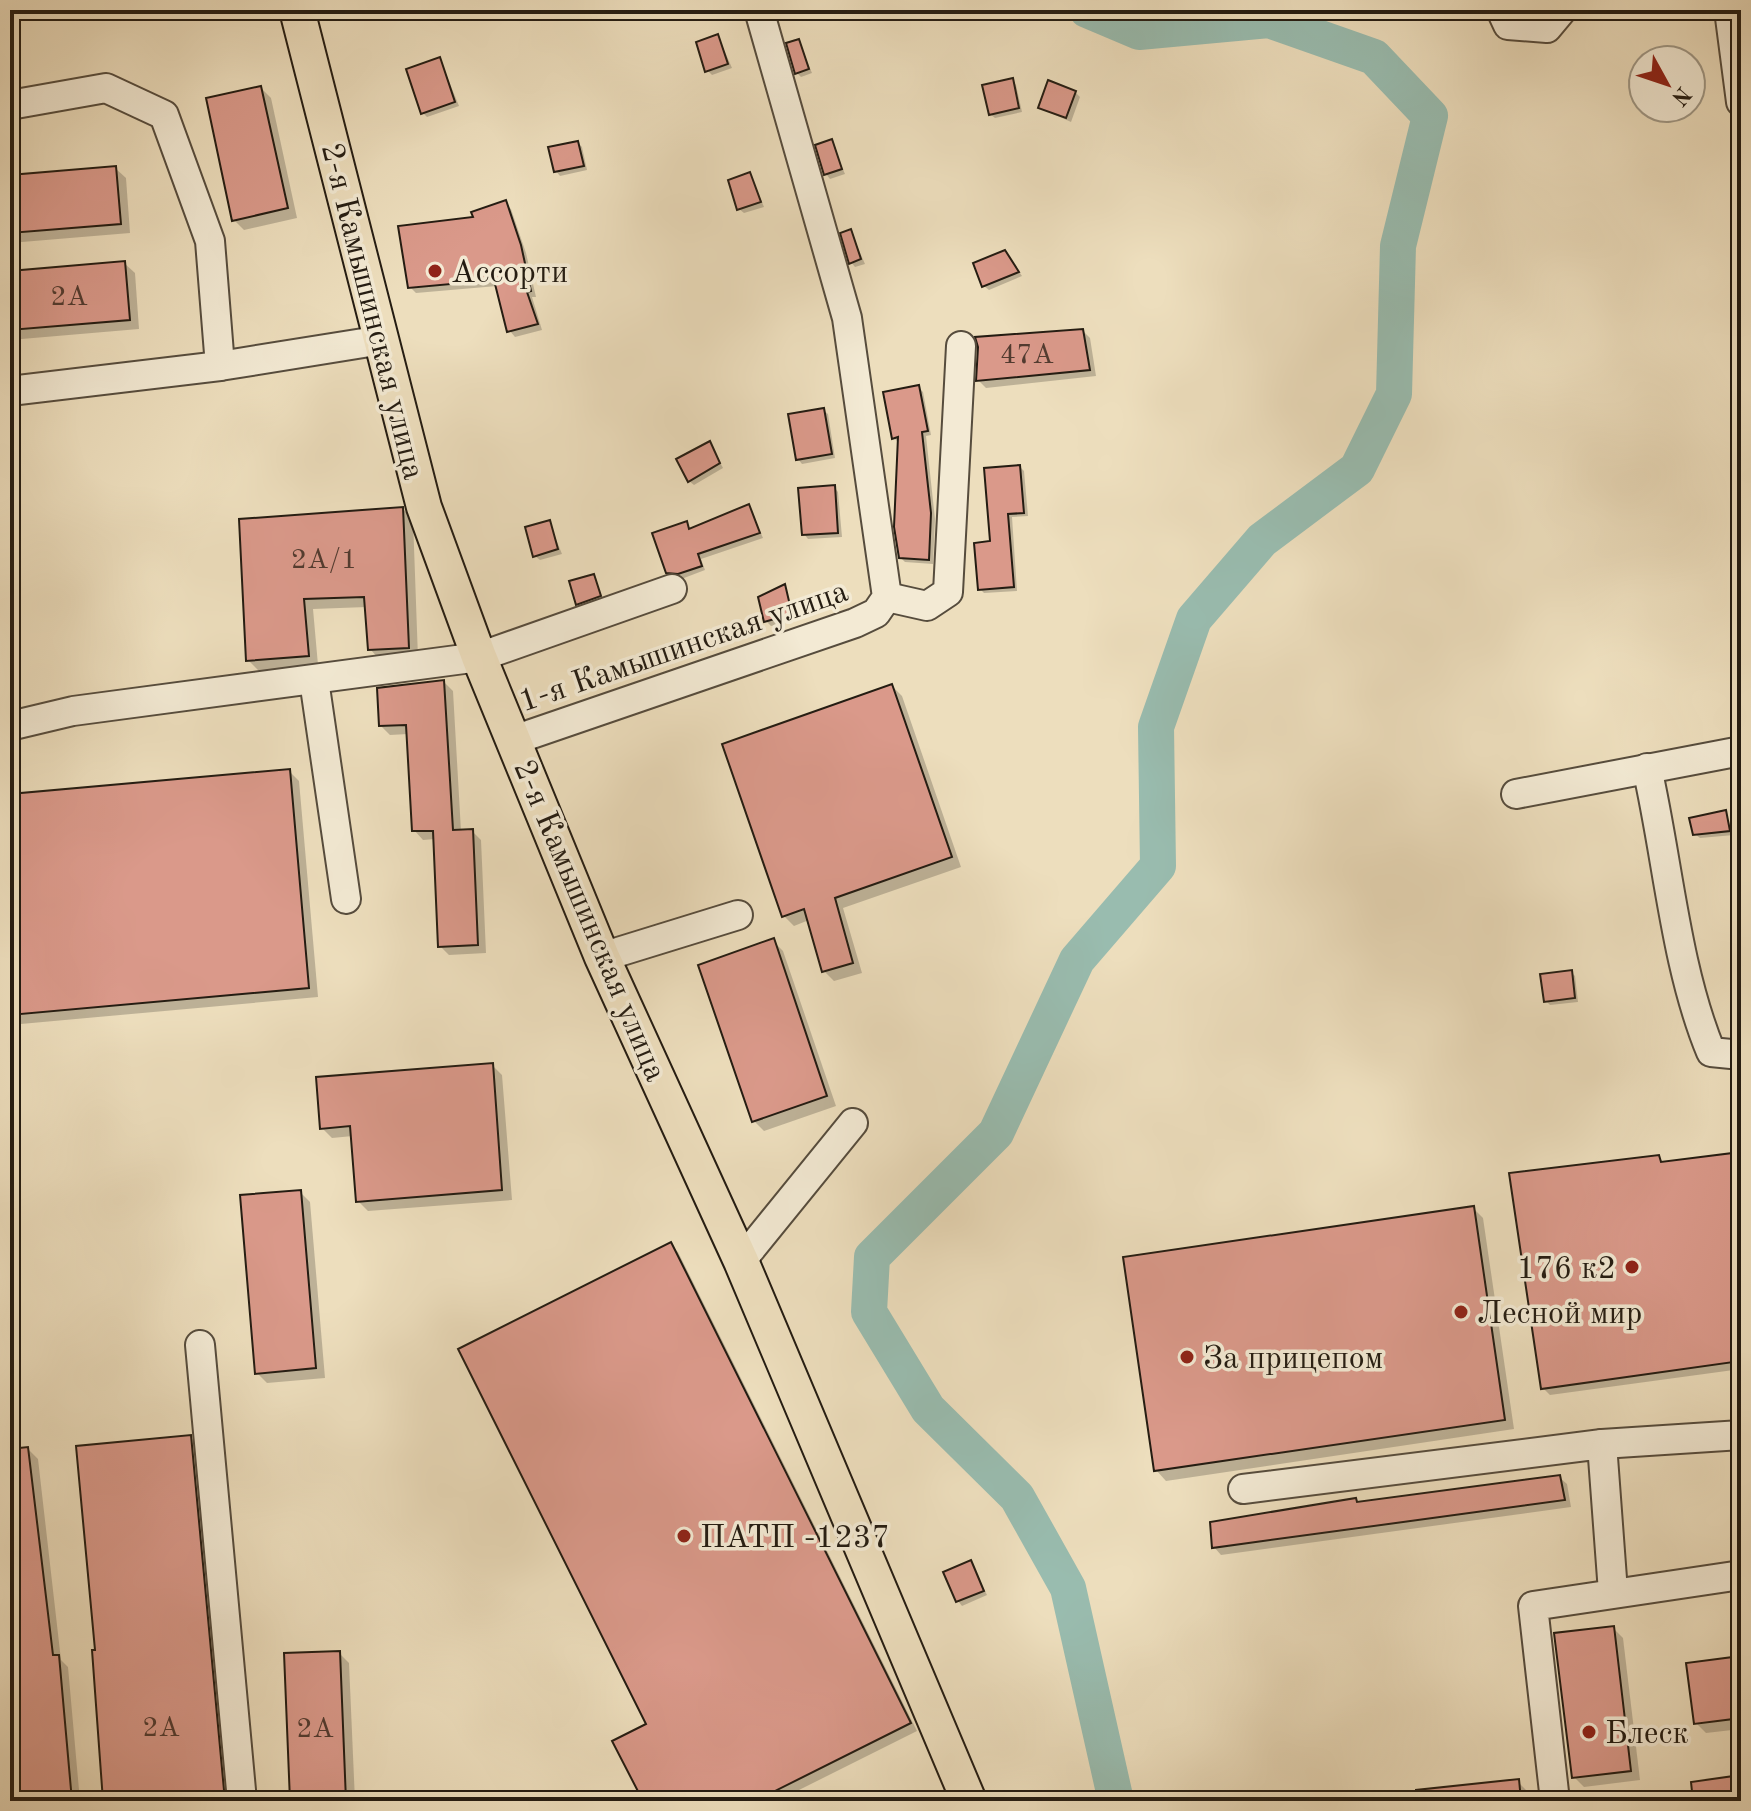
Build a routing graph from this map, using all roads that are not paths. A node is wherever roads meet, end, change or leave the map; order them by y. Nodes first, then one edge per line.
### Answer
1 (297, 10) edge
2 (759, 10) edge
3 (1501, 10) edge
4 (1562, 10) edge
5 (1729, 10) edge
6 (1741, 102) edge
7 (10, 105) edge
8 (382, 340) junction
9 (961, 346) dead end
10 (220, 366) junction
11 (10, 391) edge
12 (672, 589) dead end
13 (887, 597) junction
14 (479, 657) junction
15 (314, 680) junction
16 (10, 726) edge
17 (514, 740) junction
18 (1741, 751) edge
19 (1647, 768) junction
20 (1516, 794) dead end
21 (346, 899) dead end
22 (738, 915) dead end
23 (602, 957) junction
24 (1741, 1055) edge
25 (853, 1123) dead end
26 (741, 1261) junction
27 (200, 1345) dead end
28 (1741, 1435) edge
29 (1602, 1444) junction
30 (1243, 1489) dead end
31 (1741, 1575) edge
32 (1613, 1592) junction
33 (242, 1801) edge
34 (969, 1801) edge
35 (1555, 1801) edge

1 - 8 main road, 2-я Камышинская улица
2 - 13 street, 1-я Камышинская улица
3 - 4 street
5 - 6 street
7 - 10 street
8 - 10 street
8 - 14 main road, 2-я Камышинская улица
9 - 13 street
10 - 11 street
12 - 14 street
13 - 17 street, 1-я Камышинская улица
14 - 15 street
14 - 17 main road, 2-я Камышинская улица
15 - 16 street
15 - 21 street
17 - 23 main road, 2-я Камышинская улица
18 - 19 street
19 - 20 street
19 - 24 street
22 - 23 street
23 - 26 main road, 2-я Камышинская улица
25 - 26 street
26 - 34 main road, 2-я Камышинская улица
27 - 33 street
28 - 29 street
29 - 30 street
29 - 32 street
31 - 32 street
32 - 35 street

